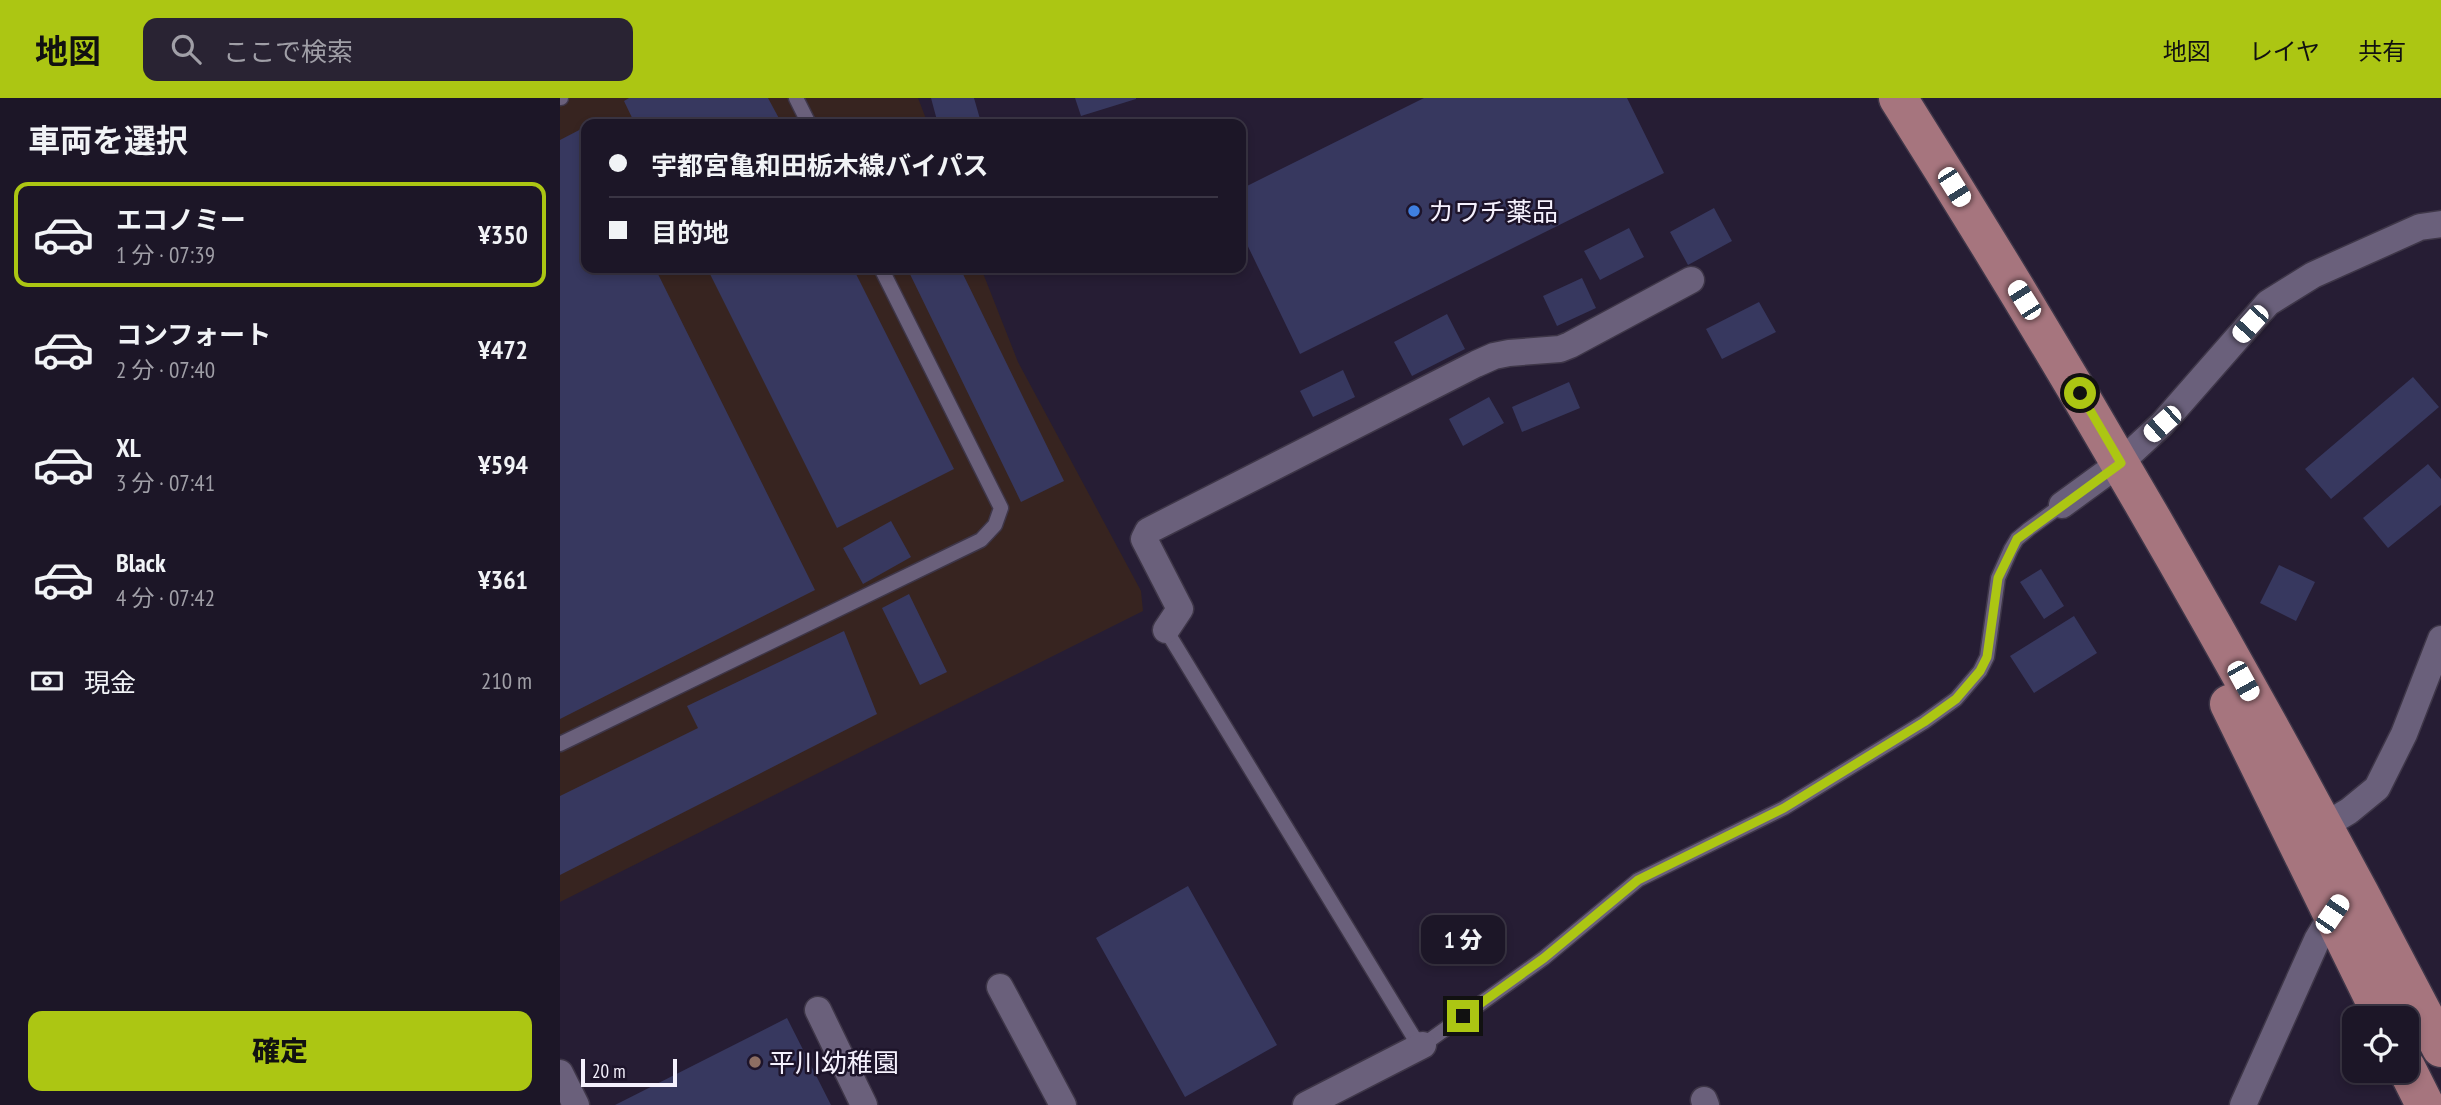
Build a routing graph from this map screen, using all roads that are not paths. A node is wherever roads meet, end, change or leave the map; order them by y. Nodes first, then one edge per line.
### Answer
1 (796, 98) edge
2 (1898, 98) edge
3 (806, 119) edge
4 (2441, 224) edge
5 (884, 273) edge
6 (1691, 280) dead end
7 (2121, 463) junction
8 (2062, 505) joint
9 (1166, 629) joint
10 (2441, 639) edge
11 (560, 744) edge
12 (2324, 826) junction
13 (2357, 884) junction
14 (2332, 914) junction
15 (1000, 987) dead end
16 (2377, 1006) edge
17 (818, 1010) dead end
18 (1423, 1045) junction
19 (2441, 1048) edge
20 (560, 1073) edge
21 (2414, 1083) edge
22 (576, 1105) edge
23 (864, 1105) edge
24 (1063, 1105) edge
25 (1306, 1105) edge
26 (2243, 1105) edge
27 (2425, 1105) edge

1 - 3 lane
2 - 7 main road
4 - 7 street
5 - 11 lane
6 - 9 street
7 - 8 street
7 - 12 main road
7 - 14 main road
8 - 18 lane
9 - 18 lane
10 - 12 street
12 - 13 main road
13 - 14 street
13 - 19 main road
14 - 16 main road
14 - 26 street
15 - 24 street
17 - 23 street
18 - 25 street
20 - 22 street
21 - 27 main road

